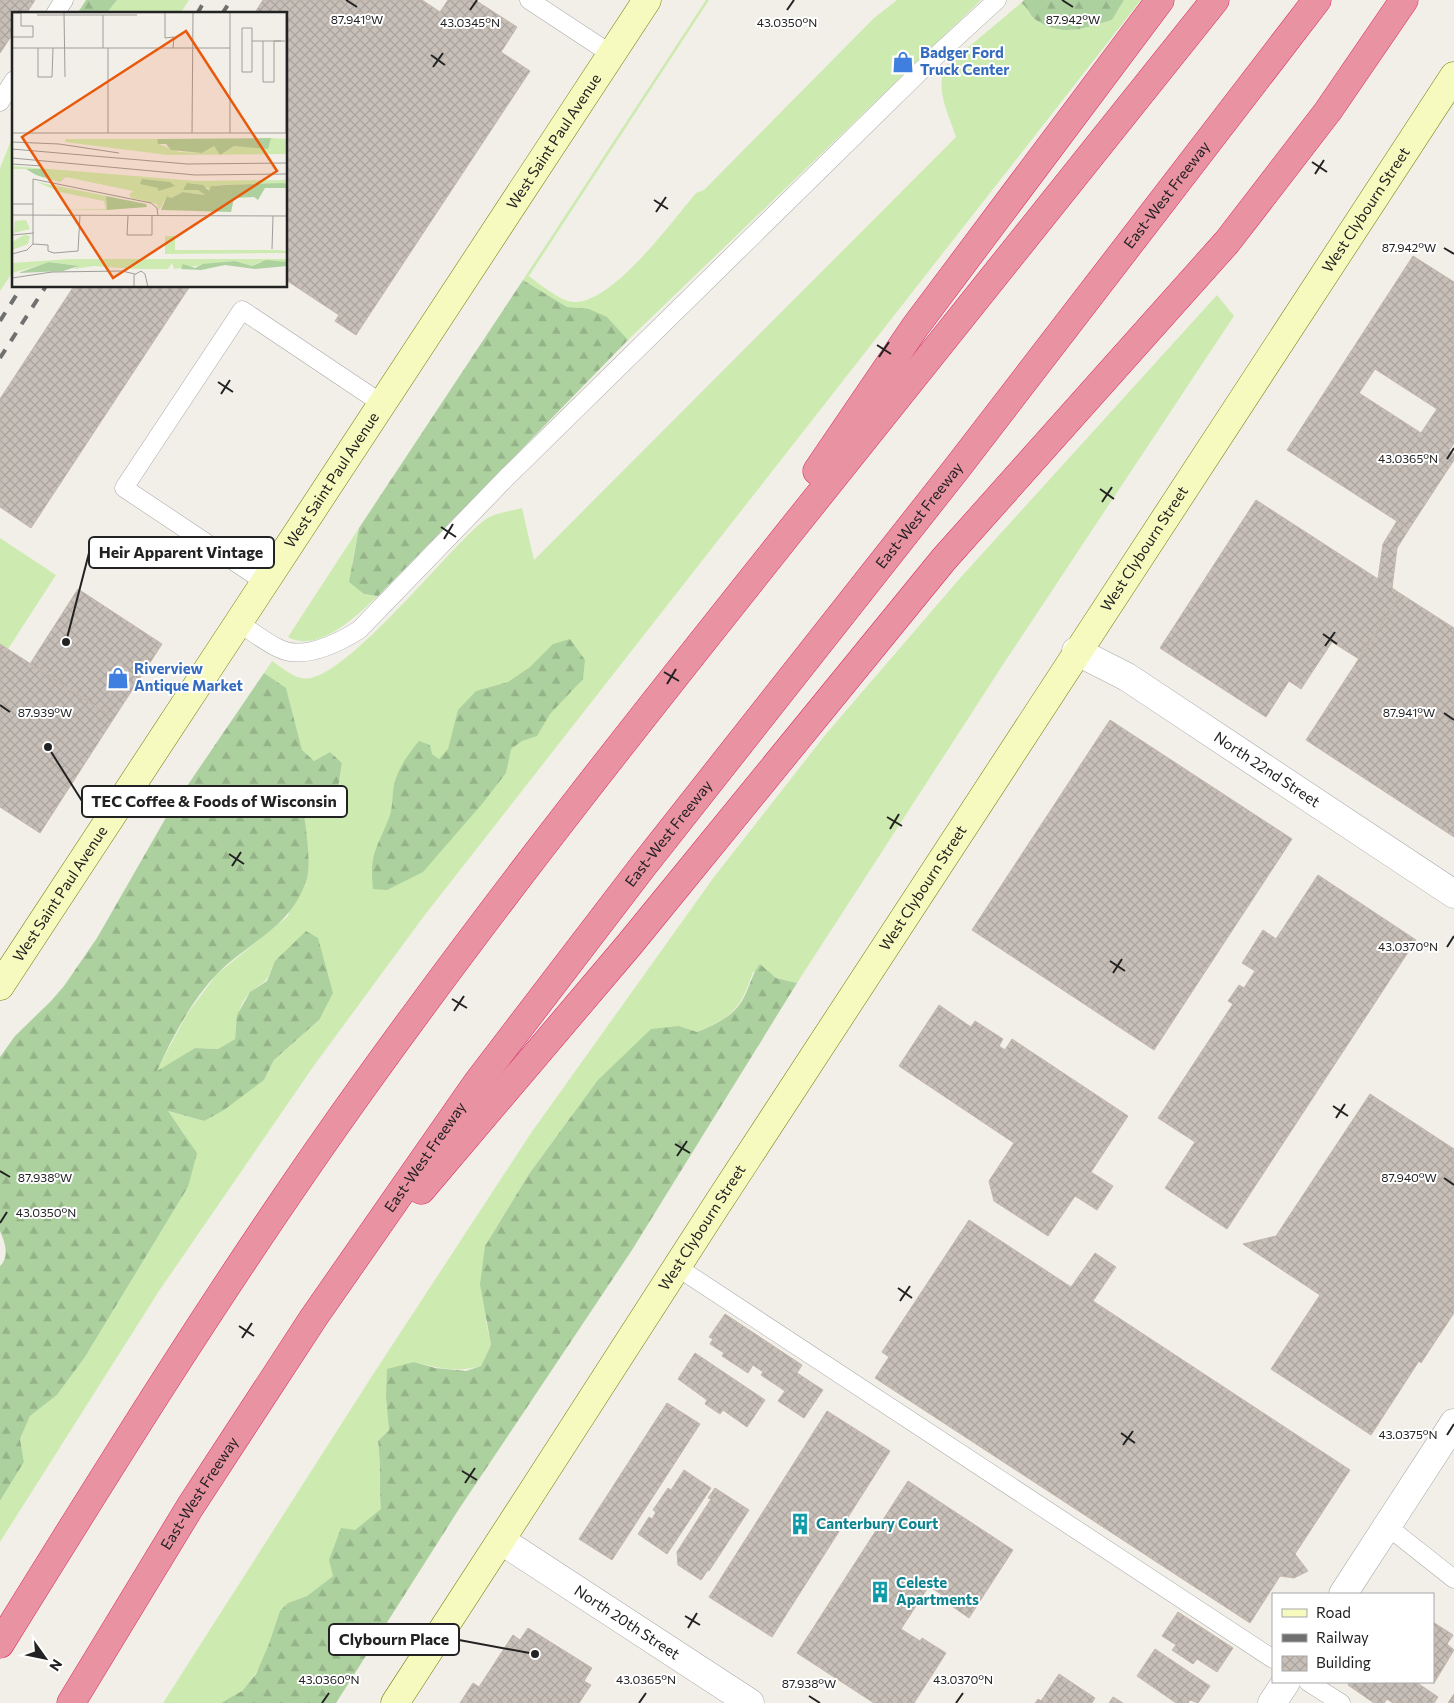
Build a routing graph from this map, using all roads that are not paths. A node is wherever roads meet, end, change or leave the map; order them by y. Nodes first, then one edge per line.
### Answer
1 (64, 0) edge
2 (529, 0) edge
3 (647, 0) edge
4 (997, 0) edge
5 (1160, 0) edge
6 (1214, 0) edge
7 (1317, 0) edge
8 (1404, 0) edge
9 (57, 12) edge
10 (611, 54) junction
11 (1454, 76) edge
12 (12, 83) edge
13 (0, 102) edge
14 (382, 403) junction
15 (266, 582) junction
16 (238, 622) junction
17 (698, 646) junction
18 (1076, 651) junction
19 (1454, 894) edge
20 (0, 986) edge
21 (677, 1267) junction
22 (314, 1317) junction
23 (1454, 1423) edge
24 (1387, 1526) junction
25 (502, 1540) junction
26 (1454, 1579) edge
27 (1344, 1593) edge
28 (0, 1644) edge
29 (1272, 1658) edge
30 (1285, 1683) edge
31 (1310, 1683) edge
32 (71, 1703) edge
33 (395, 1703) edge
34 (750, 1703) edge
35 (1272, 1703) edge
36 (1341, 1703) edge

1 - 9 lane
2 - 10 lane
3 - 10 street, West Saint Paul Avenue
4 - 16 lane
5 - 17 highway
6 - 17 highway
7 - 22 highway, East-West Freeway
8 - 22 highway
10 - 14 street, West Saint Paul Avenue
11 - 18 street, West Clybourn Street
12 - 13 lane
14 - 15 street, West Saint Paul Avenue
14 - 15 lane
15 - 16 street, West Saint Paul Avenue
16 - 20 street, West Saint Paul Avenue
17 - 28 highway
18 - 19 street, North 22nd Street
18 - 21 street, West Clybourn Street
21 - 25 street, West Clybourn Street
21 - 29 lane
22 - 32 highway, East-West Freeway
23 - 24 street
24 - 26 lane
24 - 27 street
25 - 33 street, West Clybourn Street
25 - 34 street, North 20th Street
30 - 35 street
31 - 36 lane

